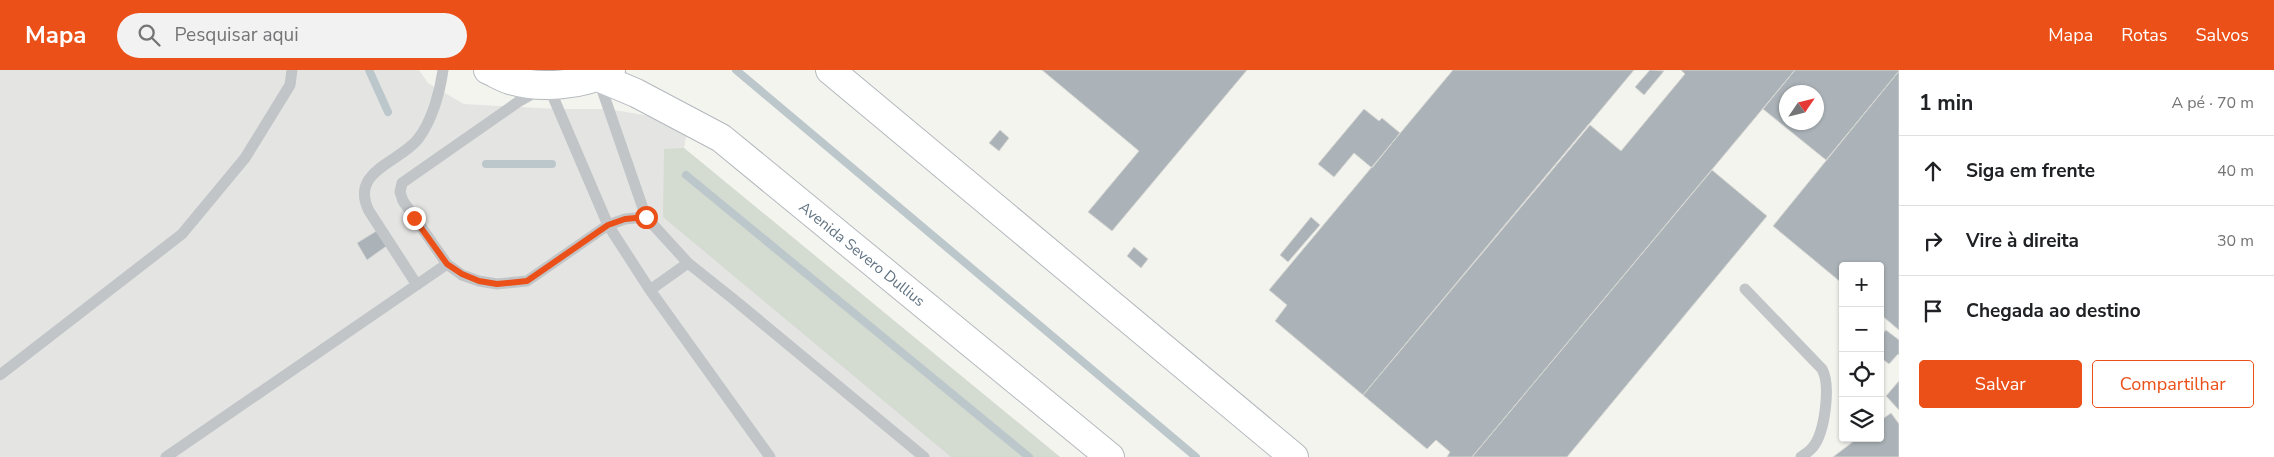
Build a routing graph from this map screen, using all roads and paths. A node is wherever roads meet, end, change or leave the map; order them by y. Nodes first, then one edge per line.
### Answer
1 (292, 70) edge
2 (443, 70) edge
3 (488, 70) edge
4 (830, 70) edge
5 (604, 74) edge
6 (548, 85) junction
7 (646, 217) junction
8 (608, 225) junction
9 (688, 263) junction
10 (447, 264) junction
11 (417, 284) junction
12 (1746, 289) dead end
13 (650, 290) junction
14 (0, 375) edge
15 (166, 457) edge
16 (770, 457) edge
17 (924, 457) edge
18 (1110, 457) edge
19 (1294, 457) edge
20 (1801, 457) edge

1 - 14 lane
2 - 11 lane
3 - 6 main road
4 - 19 main road
5 - 6 main road
5 - 7 lane
5 - 18 main road, Avenida Severo Dullius
6 - 8 lane
6 - 10 lane
7 - 8 lane
7 - 9 lane
8 - 10 lane
8 - 13 lane
9 - 13 lane
9 - 17 lane
10 - 11 lane
11 - 15 lane
12 - 20 lane
13 - 16 lane

